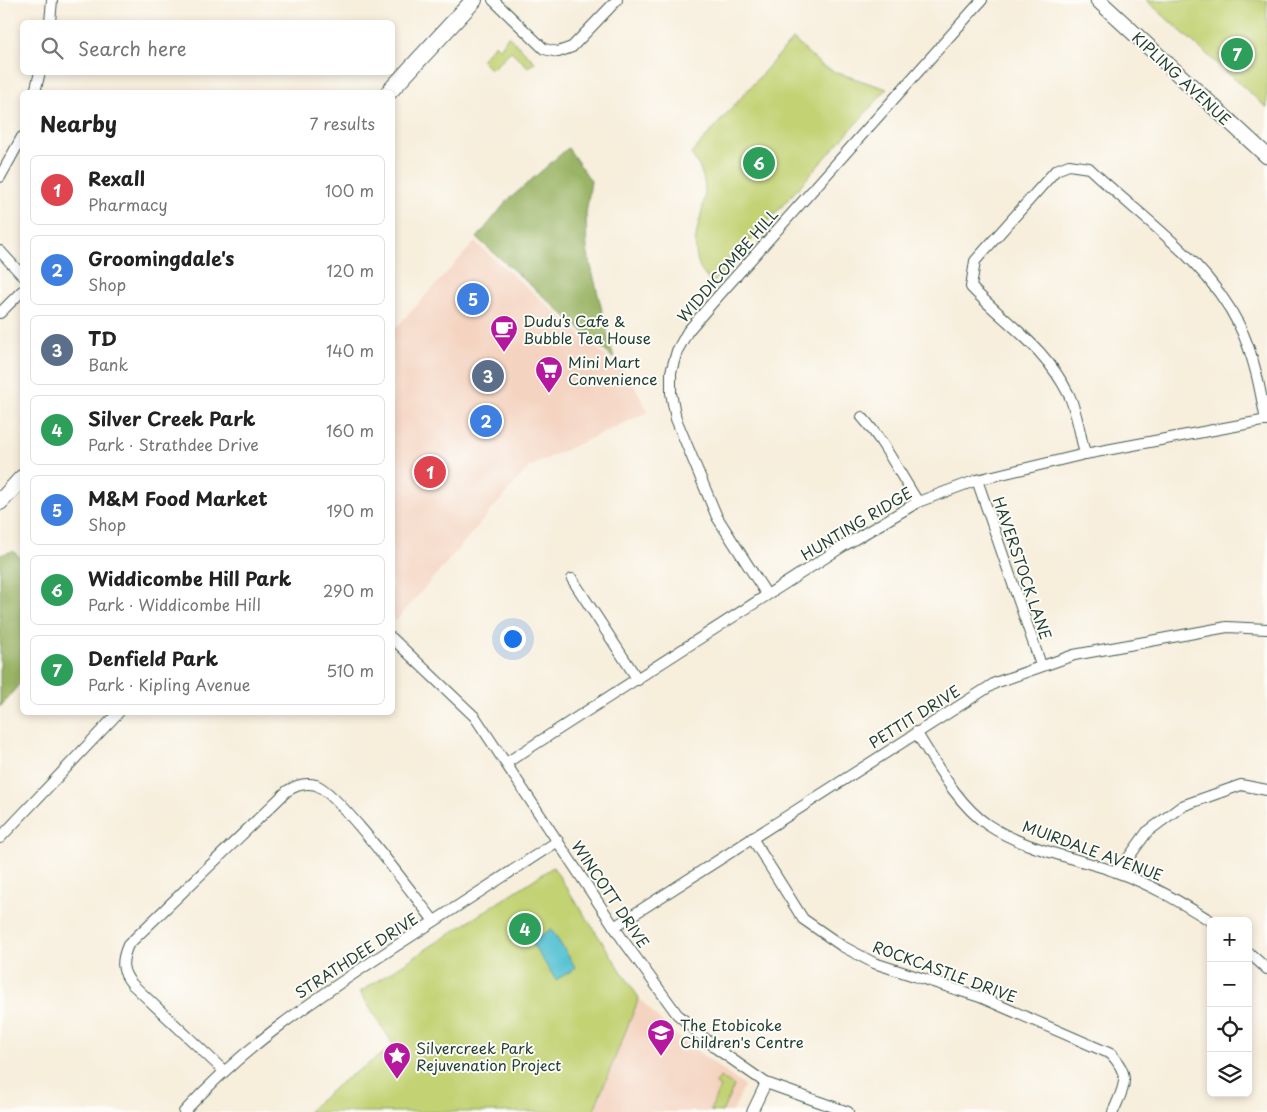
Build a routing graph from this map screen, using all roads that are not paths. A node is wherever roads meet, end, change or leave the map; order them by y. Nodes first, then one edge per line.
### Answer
1 (52, 0) edge
2 (474, 0) edge
3 (493, 0) edge
4 (617, 0) edge
5 (982, 0) edge
6 (1098, 0) edge
7 (50, 20) edge
8 (39, 75) edge
9 (36, 90) edge
10 (391, 90) edge
11 (20, 141) edge
12 (1267, 156) edge
13 (0, 177) edge
14 (0, 251) edge
15 (20, 273) edge
16 (20, 293) edge
17 (0, 313) edge
18 (862, 417) dead end
19 (1267, 420) edge
20 (1085, 454) junction
21 (20, 480) edge
22 (977, 480) junction
23 (0, 502) edge
24 (918, 502) junction
25 (572, 579) dead end
26 (767, 595) junction
27 (1267, 629) edge
28 (395, 641) edge
29 (1041, 665) junction
30 (638, 680) junction
31 (116, 715) edge
32 (916, 732) junction
33 (506, 763) junction
34 (1267, 790) edge
35 (0, 838) edge
36 (752, 838) junction
37 (558, 842) junction
38 (1118, 872) junction
39 (1207, 918) edge
40 (434, 922) junction
41 (614, 927) junction
42 (1252, 956) edge
43 (1267, 969) edge
44 (224, 1071) junction
45 (766, 1083) junction
46 (184, 1112) edge
47 (752, 1112) edge
48 (848, 1112) edge
49 (1113, 1112) edge

1 - 7 street
2 - 10 main road
3 - 4 street
5 - 26 street, WIDDICOMBE HILL
6 - 12 main road, KIPLING AVENUE
8 - 9 street
11 - 13 street
14 - 15 street
16 - 17 street
18 - 24 street
19 - 20 street, HUNTING RIDGE
19 - 20 street
20 - 22 street, HUNTING RIDGE
21 - 23 main road
22 - 24 street, HUNTING RIDGE
22 - 29 street, HAVERSTOCK LANE
24 - 26 street, HUNTING RIDGE
25 - 30 street
26 - 30 street, HUNTING RIDGE
27 - 29 street, PETTIT DRIVE
28 - 33 street, WINCOTT DRIVE
29 - 32 street, PETTIT DRIVE
30 - 33 street, HUNTING RIDGE
31 - 35 street
32 - 36 street, PETTIT DRIVE
32 - 38 street, MUIRDALE AVENUE
33 - 37 street, WINCOTT DRIVE
34 - 38 street
36 - 41 street, PETTIT DRIVE
36 - 49 street, ROCKCASTLE DRIVE
37 - 40 street, STRATHDEE DRIVE
37 - 41 street, WINCOTT DRIVE
38 - 39 street, MUIRDALE AVENUE
40 - 44 street, STRATHDEE DRIVE
40 - 44 street
41 - 45 street, WINCOTT DRIVE
42 - 43 street
44 - 46 street, STRATHDEE DRIVE
45 - 47 street
45 - 48 street, WINCOTT DRIVE

